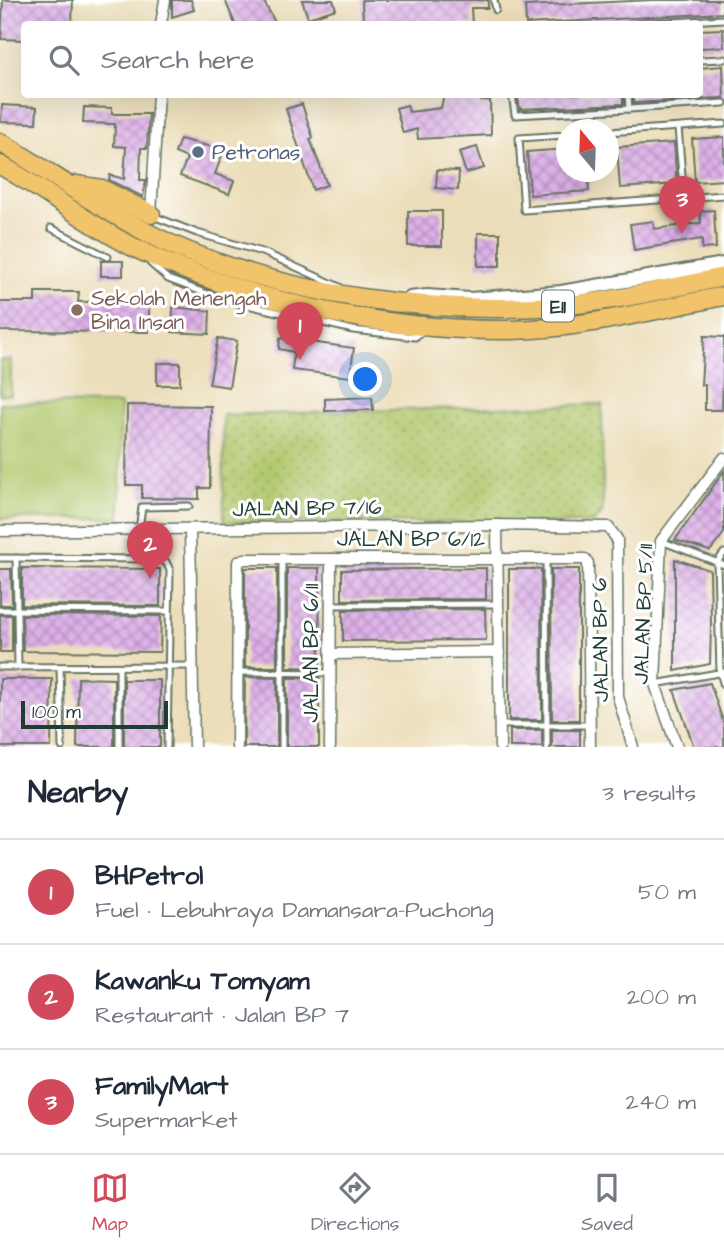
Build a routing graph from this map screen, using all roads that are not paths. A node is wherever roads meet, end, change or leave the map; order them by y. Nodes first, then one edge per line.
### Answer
1 (164, 0) edge
2 (494, 0) edge
3 (496, 10) dead end
4 (724, 19) edge
5 (161, 21) edge
6 (689, 21) edge
7 (724, 59) edge
8 (703, 60) edge
9 (158, 98) edge
10 (513, 98) edge
11 (628, 98) edge
12 (724, 103) edge
13 (629, 109) junction
14 (724, 124) edge
15 (678, 128) junction
16 (619, 131) edge
17 (556, 136) edge
18 (0, 142) edge
19 (0, 164) edge
20 (72, 185) junction
21 (724, 195) edge
22 (684, 199) junction
23 (150, 214) junction
24 (51, 228) dead end
25 (108, 257) dead end
26 (724, 264) edge
27 (724, 276) edge
28 (724, 296) edge
29 (357, 298) junction
30 (389, 301) junction
31 (724, 458) edge
32 (189, 506) dead end
33 (497, 525) junction
34 (190, 529) junction
35 (139, 530) junction
36 (0, 531) edge
37 (613, 531) joint
38 (661, 541) junction
39 (724, 553) edge
40 (0, 558) edge
41 (16, 558) junction
42 (282, 559) junction
43 (331, 559) junction
44 (498, 559) junction
45 (545, 559) junction
46 (717, 562) junction
47 (724, 565) edge
48 (498, 604) junction
49 (331, 605) junction
50 (0, 610) edge
51 (17, 610) junction
52 (169, 611) junction
53 (499, 652) junction
54 (331, 654) junction
55 (166, 666) junction
56 (192, 666) junction
57 (0, 667) edge
58 (18, 667) junction
59 (60, 667) junction
60 (119, 667) junction
61 (237, 672) junction
62 (282, 672) junction
63 (722, 672) edge
64 (330, 673) junction
65 (655, 684) junction
66 (724, 687) edge
67 (499, 725) junction
68 (547, 725) junction
69 (590, 725) junction
70 (62, 747) edge
71 (119, 747) edge
72 (167, 747) edge
73 (194, 747) edge
74 (237, 747) edge
75 (282, 747) edge
76 (330, 747) edge
77 (500, 747) edge
78 (547, 747) edge
79 (590, 747) edge
80 (633, 747) edge
81 (677, 747) edge

1 - 5 street
2 - 3 lane
4 - 6 lane
7 - 8 lane
9 - 23 street
10 - 13 lane
11 - 13 lane
12 - 13 lane
14 - 15 lane
15 - 16 lane
15 - 22 lane
17 - 22 lane
18 - 20 highway, E11
19 - 28 highway, E11
20 - 23 highway
20 - 29 highway, E11
21 - 22 lane
23 - 29 lane
24 - 25 lane
26 - 30 street
27 - 30 highway, E11
29 - 30 highway, E11
31 - 38 street, JALAN BP 5/11
32 - 35 lane
33 - 34 street, JALAN BP 7/16
33 - 37 street, JALAN BP 7/16
33 - 44 street
34 - 35 street, JALAN BP 7/16
34 - 56 street
35 - 36 street, JALAN BP 7/16
37 - 80 street, JALAN BP 6
38 - 46 lane
38 - 65 street, JALAN BP 5/11
39 - 46 lane
40 - 41 lane
41 - 51 lane
41 - 52 lane
42 - 43 street, JALAN BP 6/12
42 - 61 street, JALAN BP 6/12
42 - 62 lane
43 - 44 street, JALAN BP 6/12
43 - 49 street, JALAN BP 6/11
44 - 45 street, JALAN BP 6/12
44 - 48 street
45 - 68 lane
45 - 69 street, JALAN BP 6/12
46 - 47 lane
46 - 63 lane
48 - 49 lane
48 - 53 street
49 - 54 street, JALAN BP 6/11
50 - 51 lane
51 - 52 lane
51 - 58 lane
52 - 55 lane
53 - 54 street
53 - 67 street
54 - 64 street, JALAN BP 6/11
55 - 56 lane
55 - 60 lane
55 - 72 lane
56 - 73 street
57 - 58 lane
58 - 59 lane
59 - 60 lane
59 - 70 lane
60 - 71 lane
61 - 62 lane
61 - 74 street
62 - 64 lane
62 - 75 lane
63 - 65 lane
63 - 66 lane
64 - 76 street, JALAN BP 6/11
65 - 81 street, JALAN BP 5/11
67 - 68 lane
67 - 77 street
68 - 69 lane
68 - 78 lane
69 - 79 street

